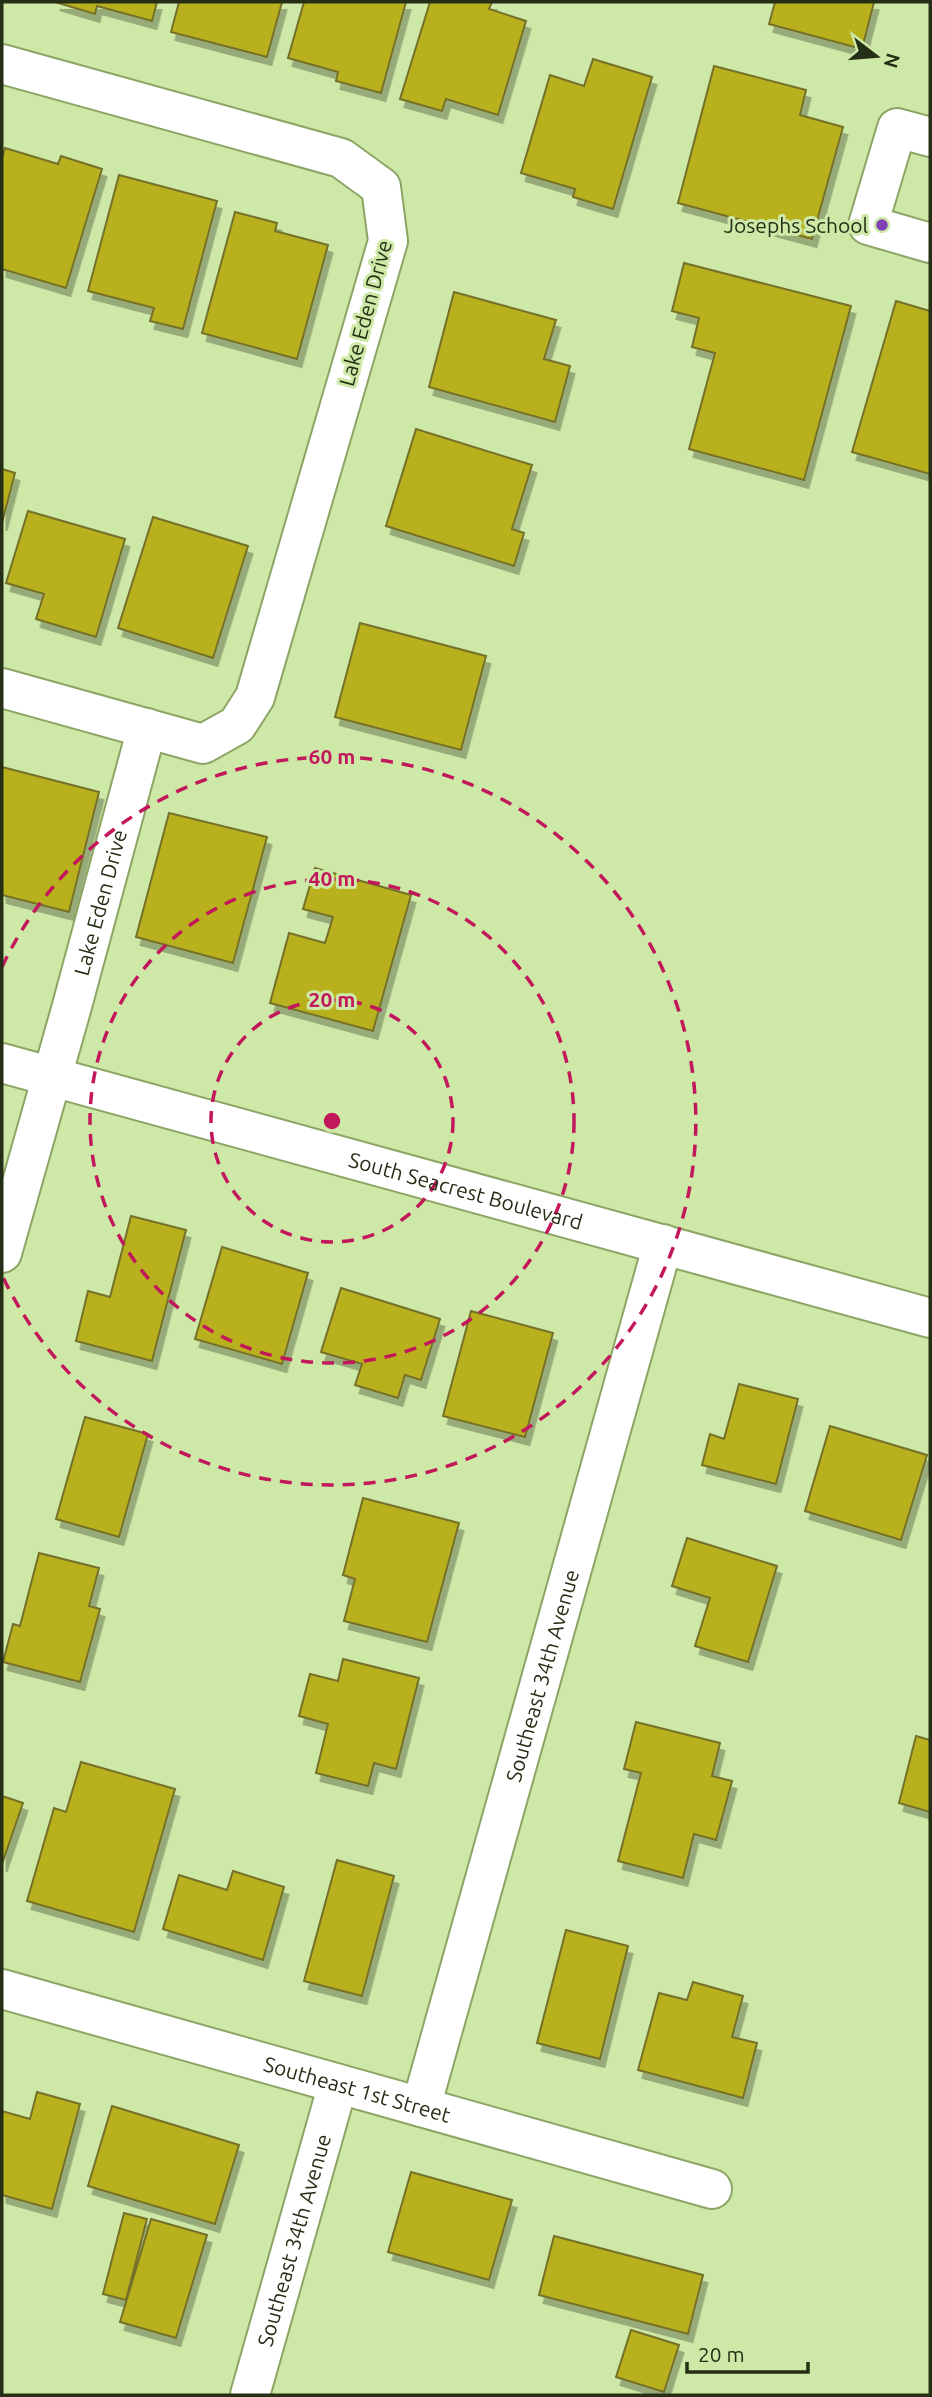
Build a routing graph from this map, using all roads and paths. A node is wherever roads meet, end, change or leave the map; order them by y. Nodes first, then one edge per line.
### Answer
1 (2, 64) edge
2 (930, 137) edge
3 (930, 243) edge
4 (2, 688) edge
5 (146, 728) junction
6 (2, 1063) edge
7 (51, 1077) junction
8 (663, 1244) junction
9 (2, 1253) edge
10 (930, 1318) edge
11 (2, 1989) edge
12 (338, 2084) junction
13 (421, 2107) junction
14 (712, 2189) dead end
15 (250, 2395) edge

1 - 5 street, Lake Eden Drive
2 - 3 street
4 - 5 street, Lake Eden Drive
5 - 7 street, Lake Eden Drive
6 - 7 street, South Seacrest Boulevard
7 - 8 street, South Seacrest Boulevard
7 - 9 street, Lake Eden Drive
8 - 10 street, South Seacrest Boulevard
8 - 13 street, Southeast 34th Avenue
11 - 12 street, Southeast 1st Street
12 - 13 street, Southeast 1st Street
12 - 15 street, Southeast 34th Avenue
13 - 14 street, Southeast 1st Street

